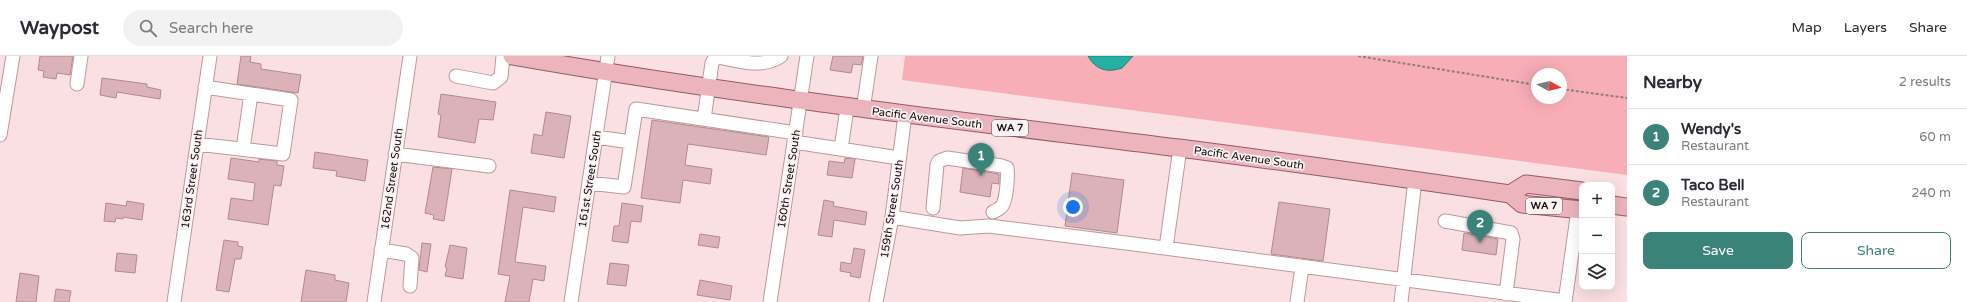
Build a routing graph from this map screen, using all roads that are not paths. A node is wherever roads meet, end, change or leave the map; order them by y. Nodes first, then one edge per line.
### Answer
1 (13, 56) edge
2 (81, 56) edge
3 (210, 56) edge
4 (410, 56) edge
5 (503, 56) edge
6 (781, 56) edge
7 (807, 56) edge
8 (871, 56) edge
9 (519, 57) edge
10 (607, 64) edge
11 (456, 76) dead end
12 (77, 84) dead end
13 (205, 87) junction
14 (709, 87) junction
15 (4, 88) edge
16 (251, 94) junction
17 (800, 101) junction
18 (855, 109) junction
19 (905, 115) junction
20 (704, 119) junction
21 (0, 135) edge
22 (596, 137) junction
23 (795, 137) junction
24 (631, 142) junction
25 (197, 144) junction
26 (1180, 148) junction
27 (243, 149) junction
28 (841, 149) junction
29 (395, 154) junction
30 (899, 158) junction
31 (488, 166) dead end
32 (1007, 168) junction
33 (1018, 177) dead end
34 (1415, 180) junction
35 (589, 183) junction
36 (1579, 191) edge
37 (1510, 194) junction
38 (1615, 205) edge
39 (1627, 207) edge
40 (933, 208) dead end
41 (1579, 210) edge
42 (993, 212) dead end
43 (1579, 216) edge
44 (892, 217) junction
45 (1445, 221) dead end
46 (1166, 248) junction
47 (382, 250) junction
48 (1302, 267) junction
49 (1404, 280) junction
50 (410, 286) dead end
51 (1506, 294) junction
52 (1527, 299) edge
53 (1565, 301) edge
54 (174, 302) edge
55 (374, 302) edge
56 (571, 302) edge
57 (770, 302) edge
58 (876, 302) edge
59 (1297, 302) edge
60 (1401, 302) edge

1 - 15 street
2 - 12 street
3 - 13 street, 163rd Street South
4 - 29 street, 162nd Street South
5 - 11 street
6 - 14 street
7 - 17 street, 160th Street South
8 - 18 street
9 - 10 main road, Pacific Avenue South / WA 7
10 - 14 main road, Pacific Avenue South / WA 7
10 - 22 street, 161st Street South
13 - 16 street
13 - 25 street, 163rd Street South
14 - 17 main road, Pacific Avenue South / WA 7
14 - 20 street
15 - 21 street
16 - 27 street
16 - 27 street
17 - 18 main road, Pacific Avenue South / WA 7
17 - 23 street, 160th Street South
18 - 19 main road, Pacific Avenue South / WA 7
18 - 28 street
19 - 26 main road, Pacific Avenue South / WA 7
19 - 30 street, 159th Street South
20 - 23 street
20 - 24 street
22 - 24 street
22 - 35 street, 161st Street South
23 - 28 street
23 - 57 street, 160th Street South
24 - 35 street
25 - 27 street
25 - 54 street, 163rd Street South
26 - 34 main road, Pacific Avenue South / WA 7
26 - 46 street
28 - 30 street
29 - 31 street
29 - 47 street, 162nd Street South
30 - 44 street, 159th Street South
32 - 33 street
32 - 40 street
32 - 42 street
34 - 37 main road, Pacific Avenue South / WA 7
34 - 49 street
35 - 56 street, 161st Street South
36 - 37 main road, WA 7
37 - 41 main road, Pacific Avenue South / WA 7
38 - 39 main road
43 - 53 street
44 - 46 street
44 - 58 street, 159th Street South
45 - 51 street
46 - 48 street
47 - 50 street
47 - 55 street, 162nd Street South
48 - 49 street
48 - 59 street
49 - 51 street
49 - 60 street
51 - 52 street
52 - 53 street

